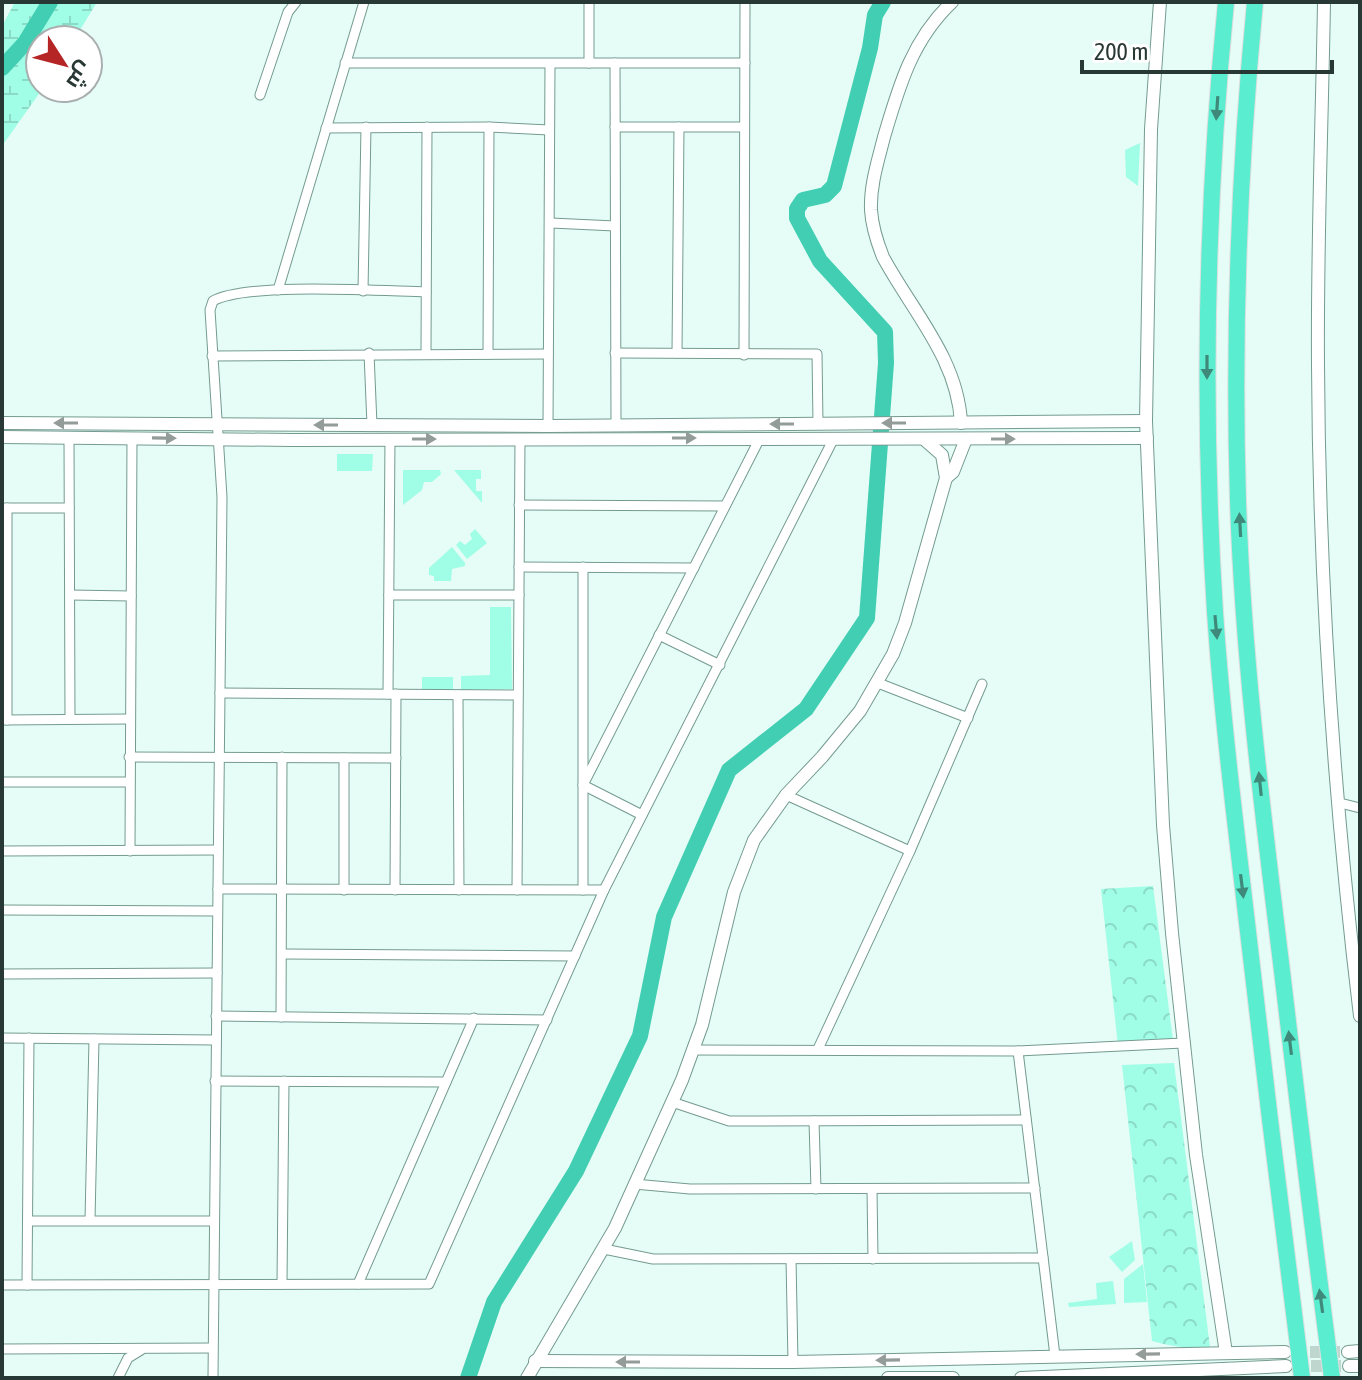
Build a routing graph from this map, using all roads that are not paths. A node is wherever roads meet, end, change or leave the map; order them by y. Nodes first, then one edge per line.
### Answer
1 (296, 2) edge
2 (364, 2) edge
3 (589, 2) edge
4 (745, 2) edge
5 (952, 2) edge
6 (1160, 2) edge
7 (1226, 2) edge
8 (1255, 2) edge
9 (1324, 2) edge
10 (345, 63) junction
11 (589, 63) junction
12 (615, 63) junction
13 (745, 63) junction
14 (550, 64) junction
15 (260, 95) dead end
16 (366, 127) junction
17 (427, 127) junction
18 (489, 127) junction
19 (615, 127) junction
20 (679, 127) junction
21 (744, 127) junction
22 (326, 128) junction
23 (549, 130) junction
24 (551, 223) junction
25 (615, 226) junction
26 (278, 290) junction
27 (363, 291) junction
28 (426, 292) junction
29 (369, 353) junction
30 (426, 353) junction
31 (615, 353) junction
32 (677, 353) junction
33 (488, 354) junction
34 (548, 354) junction
35 (744, 355) junction
36 (212, 356) junction
37 (1146, 421) junction
38 (2, 423) edge
39 (961, 423) junction
40 (219, 424) junction
41 (818, 424) junction
42 (840, 424) junction
43 (372, 425) junction
44 (616, 425) junction
45 (548, 426) junction
46 (2, 437) edge
47 (69, 437) junction
48 (132, 438) junction
49 (760, 438) junction
50 (1147, 438) junction
51 (219, 439) junction
52 (390, 439) junction
53 (520, 439) junction
54 (966, 439) junction
55 (833, 440) junction
56 (925, 440) junction
57 (946, 478) junction
58 (519, 505) junction
59 (725, 506) junction
60 (4, 508) edge
61 (69, 508) junction
62 (519, 567) junction
63 (583, 567) junction
64 (694, 568) junction
65 (4, 572) edge
66 (70, 595) junction
67 (389, 595) junction
68 (519, 595) junction
69 (131, 596) junction
70 (659, 635) junction
71 (720, 665) junction
72 (878, 683) junction
73 (982, 684) dead end
74 (220, 693) junction
75 (392, 694) junction
76 (458, 695) junction
77 (518, 695) junction
78 (968, 718) junction
79 (70, 719) junction
80 (130, 719) junction
81 (5, 720) edge
82 (129, 757) junction
83 (219, 757) junction
84 (282, 757) junction
85 (344, 758) junction
86 (396, 758) junction
87 (2, 782) edge
88 (129, 782) junction
89 (583, 785) junction
90 (786, 795) junction
91 (1340, 803) junction
92 (1360, 808) edge
93 (642, 815) junction
94 (218, 850) junction
95 (2, 851) edge
96 (130, 851) junction
97 (910, 851) junction
98 (218, 889) junction
99 (281, 889) junction
100 (344, 890) junction
101 (395, 890) junction
102 (459, 890) junction
103 (517, 890) junction
104 (583, 890) junction
105 (604, 890) junction
106 (2, 910) edge
107 (217, 911) junction
108 (282, 954) junction
109 (575, 956) junction
110 (217, 973) junction
111 (2, 974) edge
112 (216, 1016) junction
113 (1360, 1016) edge
114 (281, 1017) junction
115 (474, 1018) junction
116 (547, 1020) junction
117 (2, 1038) edge
118 (29, 1038) junction
119 (94, 1039) junction
120 (216, 1040) junction
121 (1183, 1043) junction
122 (818, 1049) junction
123 (694, 1050) junction
124 (1018, 1051) junction
125 (215, 1081) junction
126 (284, 1081) junction
127 (446, 1082) junction
128 (672, 1102) junction
129 (1026, 1120) junction
130 (814, 1121) junction
131 (634, 1184) junction
132 (1035, 1188) junction
133 (816, 1189) junction
134 (872, 1189) junction
135 (90, 1220) junction
136 (28, 1221) junction
137 (214, 1221) junction
138 (604, 1249) junction
139 (1043, 1258) junction
140 (791, 1259) junction
141 (873, 1259) junction
142 (282, 1284) junction
143 (358, 1284) junction
144 (2, 1285) edge
145 (27, 1285) junction
146 (213, 1285) junction
147 (144, 1348) junction
148 (212, 1348) junction
149 (2, 1349) edge
150 (1285, 1352) tunnel mouth
151 (1226, 1353) junction
152 (1055, 1356) junction
153 (1017, 1358) junction
154 (535, 1361) junction
155 (793, 1362) junction
156 (1286, 1366) tunnel mouth
157 (1229, 1374) edge
158 (1141, 1376) edge
159 (118, 1378) edge
160 (213, 1378) edge
161 (527, 1378) edge
162 (888, 1378) edge
163 (920, 1378) edge
164 (953, 1378) edge
165 (1020, 1378) edge
166 (1058, 1378) edge
167 (1302, 1378) edge
168 (1332, 1378) edge

1 - 15 street
2 - 10 street
3 - 11 street
4 - 13 street
5 - 39 main road
6 - 37 main road
7 -> 167 highway
168 -> 8 highway
9 - 91 main road
10 - 14 street
10 - 22 street
11 - 12 street
11 - 14 street
12 - 13 street
12 - 19 street
13 - 21 street
14 - 23 street
16 - 17 street
16 - 22 street
16 - 27 street
17 - 18 street
17 - 28 street
18 - 23 street
18 - 33 street
19 - 20 street
19 - 25 street
20 - 21 street
20 - 32 street
21 - 35 street
22 - 26 street
23 - 24 street
24 - 25 street
24 - 34 street
25 - 31 street
26 - 27 street
26 - 36 street
27 - 28 street
28 - 30 street
29 - 30 street
29 - 36 street
29 - 43 street
30 - 33 street
31 - 32 street
31 - 44 street
32 - 35 street
33 - 34 street
34 - 45 street
35 - 41 street
36 - 40 street
37 - 39 main road
37 - 50 main road
40 -> 38 main road
39 -> 42 main road
43 -> 40 main road
40 - 51 street
41 - 42 main road
41 -> 44 main road
42 - 55 main road
43 - 45 main road
44 - 45 main road
46 - 47 main road
47 - 48 main road
47 - 61 street
48 -> 51 main road
48 - 69 street
53 -> 49 main road
49 - 55 main road
49 - 59 street
54 -> 50 main road
50 - 121 main road
51 - 52 main road
51 - 74 street
52 -> 53 main road
52 - 67 street
53 - 58 street
54 - 56 main road
54 - 57 main road
55 - 56 main road
55 - 71 street
56 - 57 main road
57 - 72 main road
58 - 59 street
58 - 62 street
59 - 64 street
60 - 61 street
60 - 65 street
61 - 66 street
62 - 63 street
62 - 68 street
63 - 64 street
63 - 89 street
64 - 70 street
65 - 81 street
66 - 69 street
66 - 79 street
67 - 68 street
67 - 75 street
68 - 77 street
69 - 80 street
70 - 71 street
70 - 89 street
71 - 93 street
72 - 78 street
72 - 90 main road
73 - 78 street
74 - 75 street
74 - 83 street
75 - 76 street
75 - 86 street
76 - 77 street
76 - 102 street
77 - 103 street
78 - 97 street
79 - 80 street
79 - 81 street
80 - 82 street
82 - 83 street
82 - 88 street
83 - 84 street
83 - 94 street
84 - 85 street
84 - 99 street
85 - 86 street
85 - 100 street
86 - 101 street
87 - 88 street
88 - 96 street
89 - 93 street
89 - 104 street
90 - 97 street
90 - 123 main road
91 - 92 street
91 - 113 main road
93 - 105 street
94 - 96 street
94 - 98 street
95 - 96 street
97 - 122 street
98 - 99 street
98 - 107 street
99 - 100 street
99 - 108 street
100 - 101 street
101 - 102 street
102 - 103 street
103 - 104 street
104 - 105 street
105 - 109 street
106 - 107 street
107 - 110 street
108 - 109 street
108 - 114 street
109 - 116 street
110 - 111 street
110 - 112 street
112 - 114 street
112 - 120 street
114 - 115 street
115 - 116 street
115 - 127 street
116 - 143 street
117 - 118 street
118 - 119 street
118 - 136 street
119 - 120 street
119 - 135 street
120 - 125 street
121 - 124 street
121 - 151 main road
122 - 123 street
122 - 124 street
123 - 128 main road
124 - 129 street
125 - 126 street
125 - 137 street
126 - 127 street
126 - 142 street
127 - 143 street
128 - 130 street
128 - 131 main road
129 - 130 street
129 - 132 street
130 - 133 street
131 - 133 street
131 - 138 main road
132 - 134 street
132 - 139 street
133 - 134 street
134 - 141 street
135 - 136 street
135 - 137 street
136 - 145 street
137 - 146 street
138 - 140 street
138 - 154 main road
139 - 141 street
139 - 152 street
140 - 141 street
140 - 155 street
142 - 143 street
142 - 146 street
144 - 145 street
145 - 146 street
146 - 148 street
147 - 148 street
147 - 149 street
147 - 159 street
148 - 160 street
150 - 151 main road
151 -> 152 main road
152 - 153 main road
153 -> 155 main road
153 - 165 main road
155 -> 154 main road
154 - 161 main road
156 - 157 main road
157 - 158 main road
158 - 166 main road
162 - 163 main road
163 - 164 main road
165 - 166 main road

